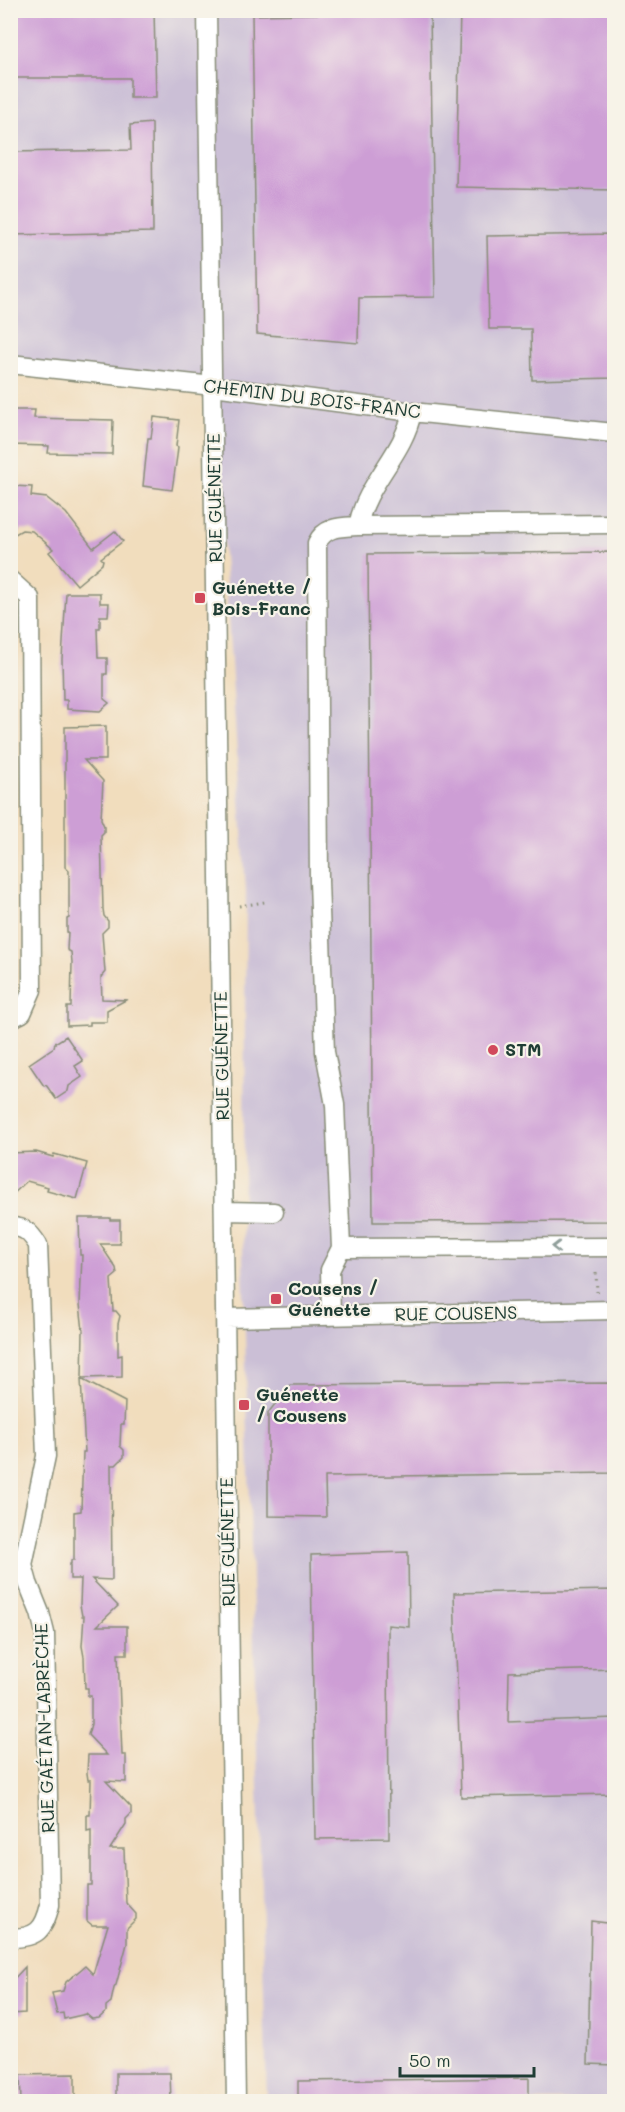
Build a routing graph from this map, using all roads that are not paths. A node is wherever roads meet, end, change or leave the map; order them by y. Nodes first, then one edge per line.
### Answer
1 (207, 10) edge
2 (10, 364) edge
3 (213, 386) junction
4 (412, 412) junction
5 (615, 433) edge
6 (615, 524) edge
7 (358, 526) junction
8 (10, 580) edge
9 (10, 1019) edge
10 (224, 1211) junction
11 (274, 1212) dead end
12 (10, 1227) edge
13 (615, 1247) edge
14 (341, 1248) junction
15 (615, 1310) edge
16 (330, 1316) junction
17 (225, 1318) junction
18 (10, 1938) edge
19 (236, 2102) edge

1 - 3 street, RUE GUÉNETTE
2 - 3 street, CHEMIN DU BOIS-FRANC
3 - 4 street, CHEMIN DU BOIS-FRANC
3 - 10 street, RUE GUÉNETTE
4 - 5 street, CHEMIN DU BOIS-FRANC
4 - 7 street
6 - 7 street
7 - 14 street
8 - 9 street
10 - 11 street
10 - 17 street, RUE GUÉNETTE
12 - 18 street, RUE GAÉTAN-LABRÈCHE
13 -> 14 street
14 - 16 street
15 - 16 street, RUE COUSENS
16 - 17 street, RUE COUSENS
17 - 19 street, RUE GUÉNETTE

